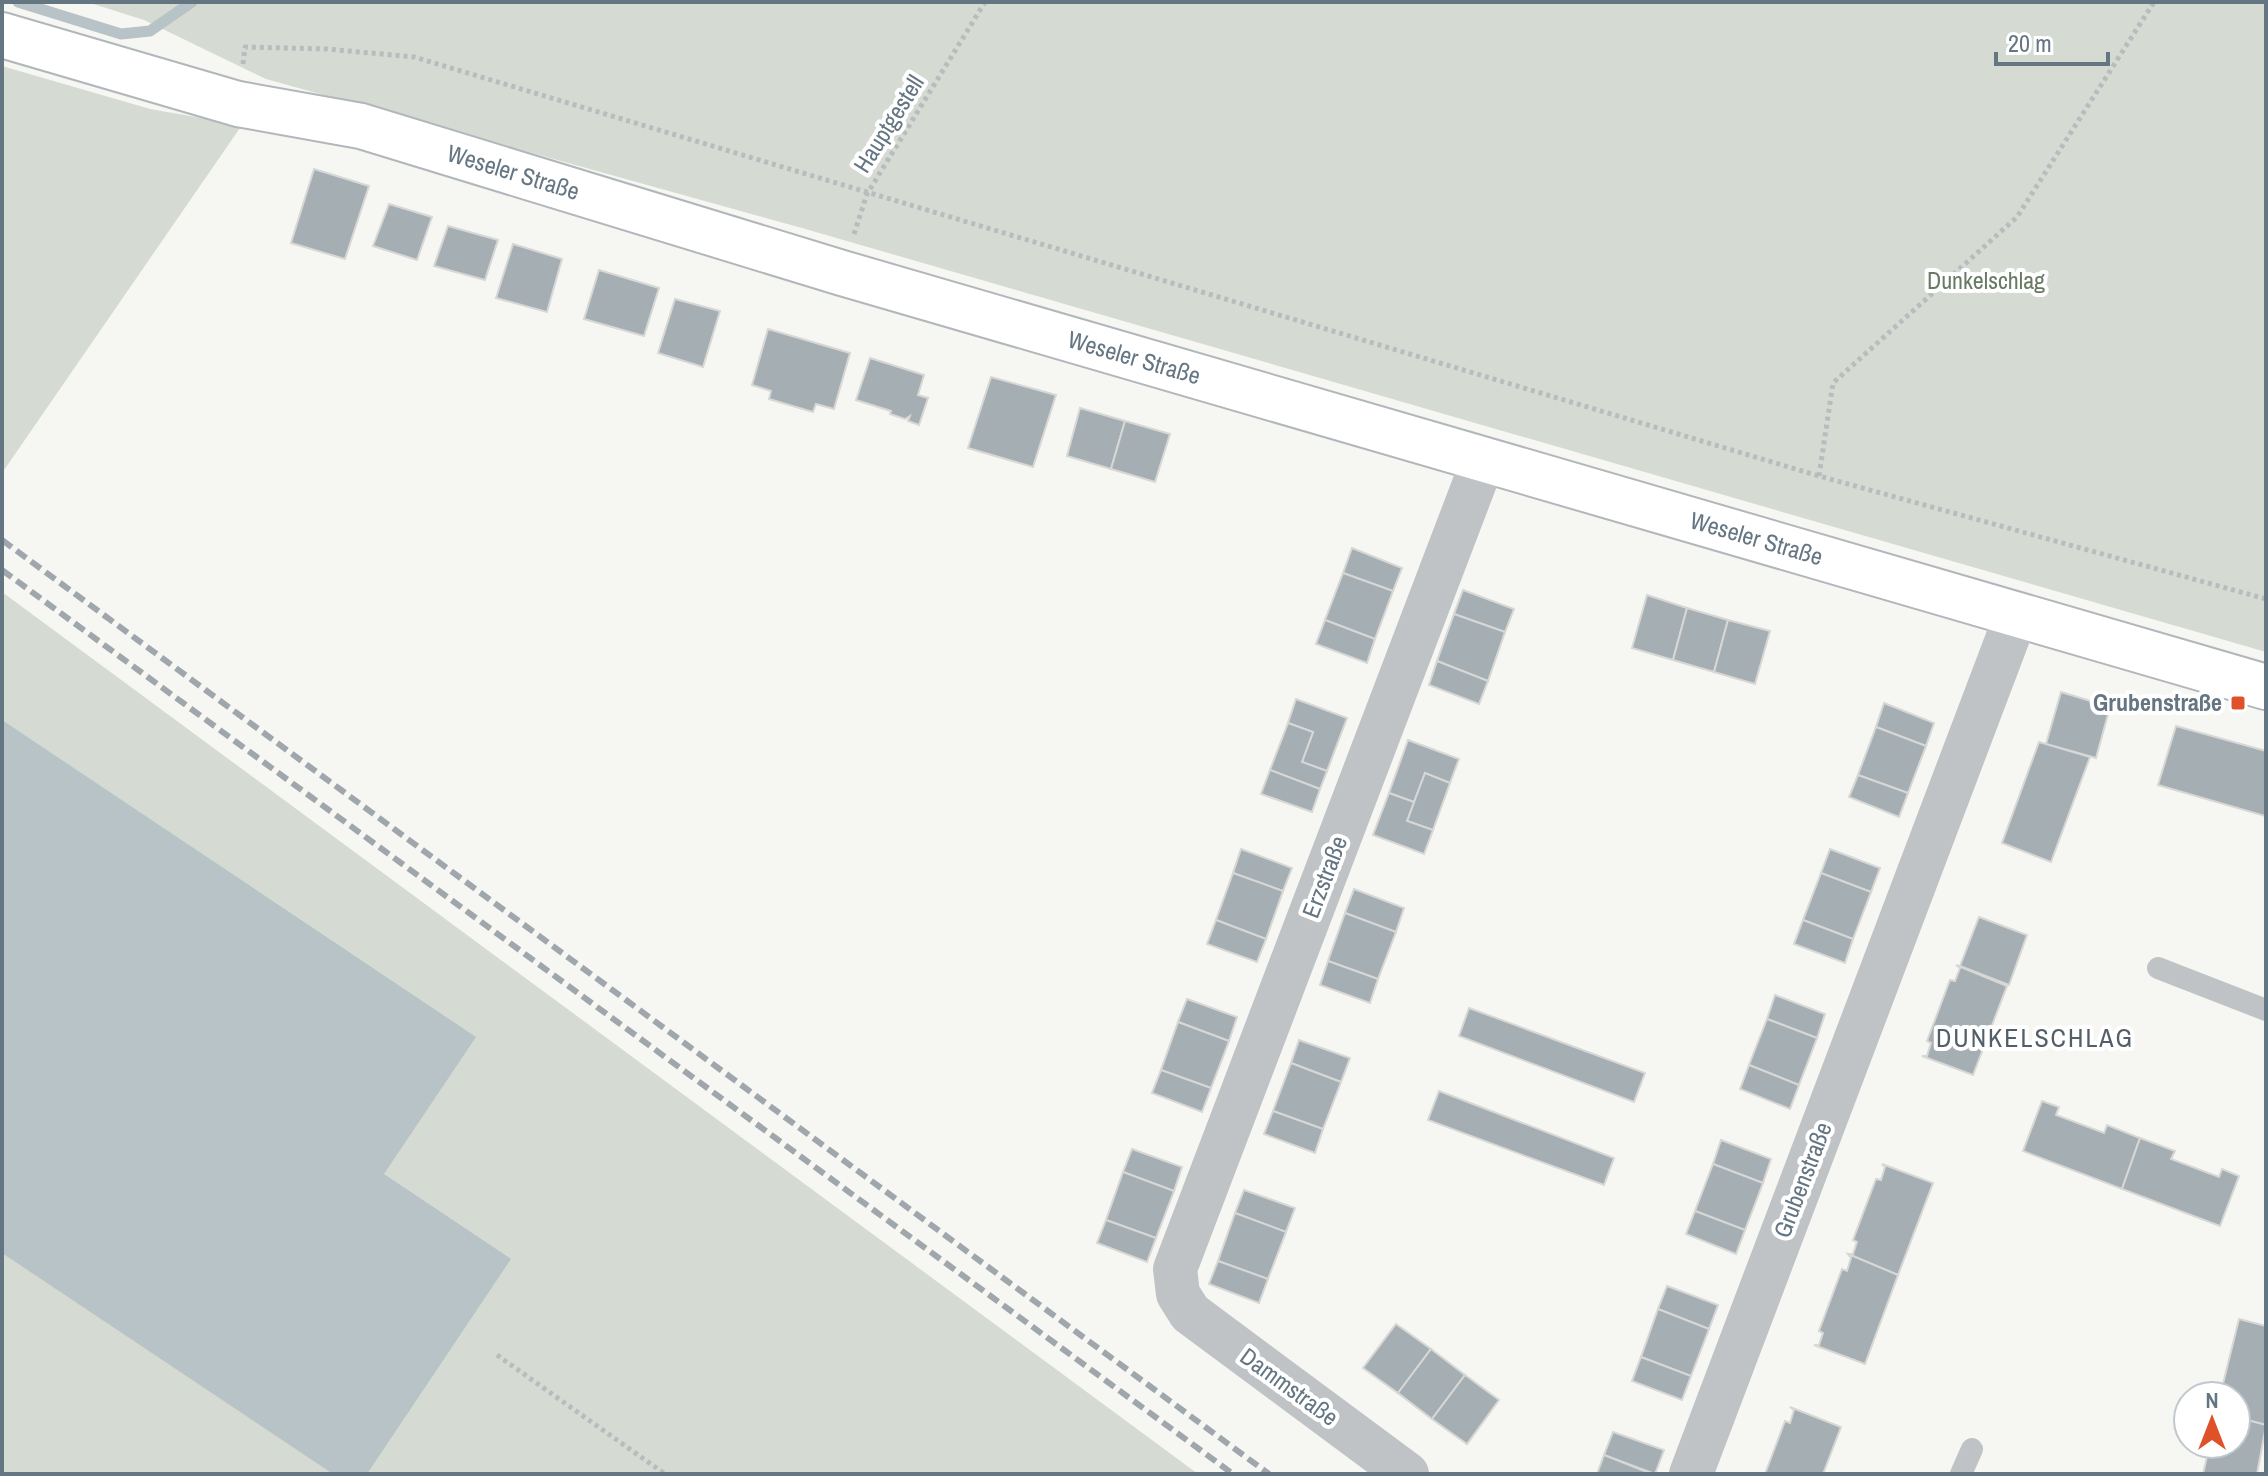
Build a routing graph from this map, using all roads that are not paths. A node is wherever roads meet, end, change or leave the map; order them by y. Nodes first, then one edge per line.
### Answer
1 (2, 35) edge
2 (1483, 461) junction
3 (2016, 616) junction
4 (2266, 687) edge
5 (2158, 968) dead end
6 (2266, 1010) edge
7 (1178, 1294) joint
8 (1972, 1449) dead end
9 (1407, 1474) edge
10 (1691, 1474) edge
11 (1961, 1474) edge

1 - 2 main road, Weseler Straße
2 - 3 main road, Weseler Straße
2 - 7 street, Erzstraße
3 - 4 main road, Weseler Straße
3 - 10 street, Grubenstraße
5 - 6 lane
7 - 9 street, Dammstraße
8 - 11 lane

